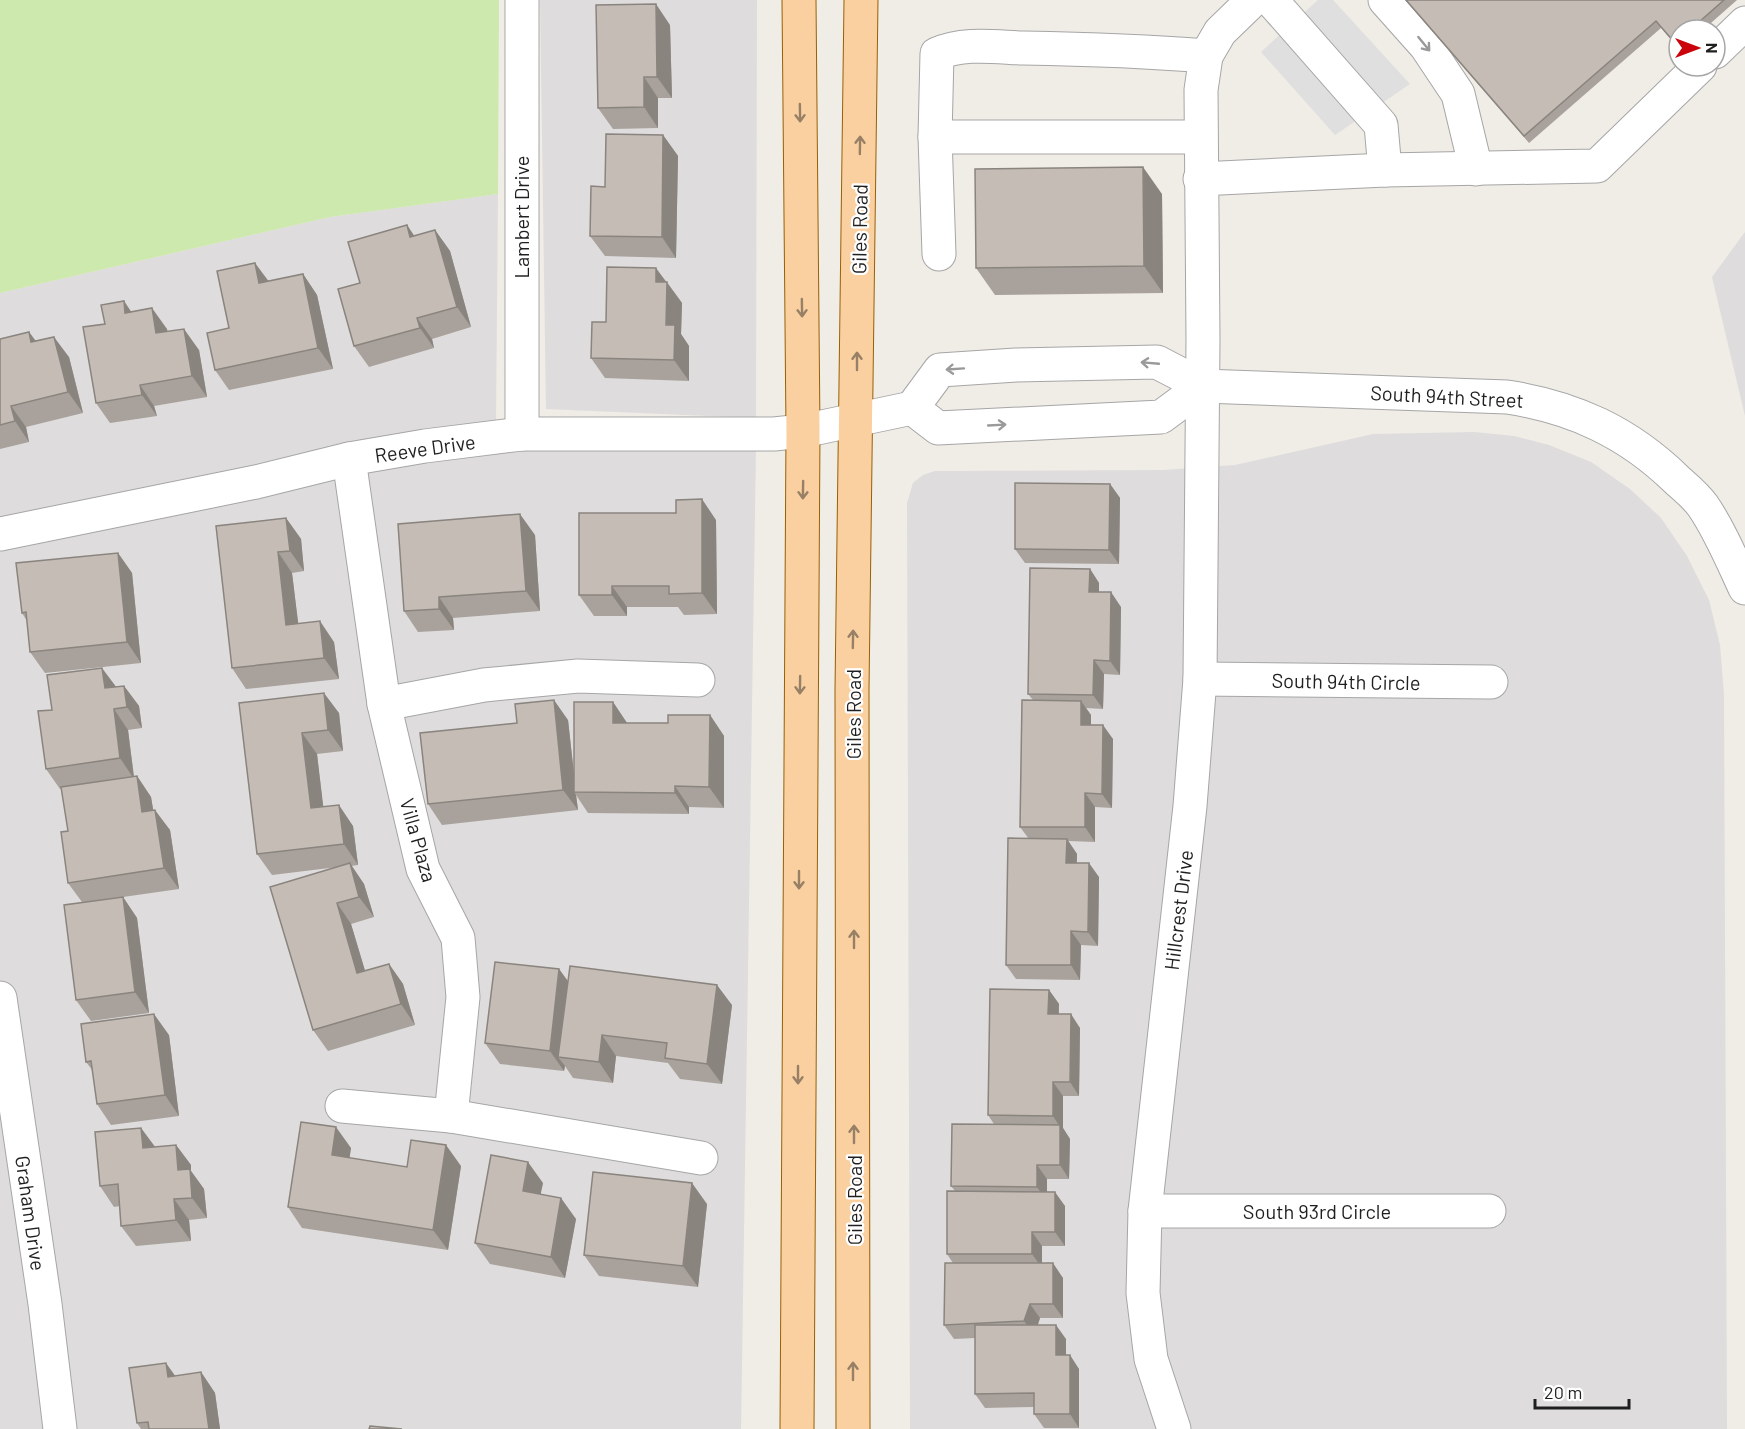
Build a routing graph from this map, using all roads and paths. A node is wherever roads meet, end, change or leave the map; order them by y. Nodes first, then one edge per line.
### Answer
1 (522, 0) edge
2 (799, 0) edge
3 (861, 0) edge
4 (1253, 0) edge
5 (1271, 0) edge
6 (1385, 0) edge
7 (1745, 23) edge
8 (1727, 40) edge
9 (1206, 56) junction
10 (1688, 78) edge
11 (935, 137) junction
12 (1199, 137) junction
13 (1476, 169) junction
14 (1385, 170) junction
15 (1200, 178) junction
16 (939, 254) dead end
17 (1203, 386) junction
18 (912, 408) junction
19 (857, 420) junction
20 (803, 431) junction
21 (522, 434) junction
22 (349, 459) junction
23 (1734, 533) edge
24 (0, 534) edge
25 (1745, 588) edge
26 (1200, 679) junction
27 (698, 680) dead end
28 (1491, 682) dead end
29 (384, 704) junction
30 (0, 998) edge
31 (342, 1106) dead end
32 (451, 1116) junction
33 (701, 1158) dead end
34 (1145, 1210) junction
35 (1489, 1211) dead end
36 (60, 1429) edge
37 (796, 1429) edge
38 (853, 1429) edge
39 (1174, 1429) edge

1 - 21 street, Lambert Drive
2 -> 20 main road
19 -> 3 main road, Giles Road
4 - 9 street
5 - 14 street
6 -> 13 street
7 - 8 street
9 - 11 street
9 - 12 street, Hillcrest Drive
10 - 13 street
11 - 12 street
11 - 16 street
12 - 15 street, Hillcrest Drive
13 - 14 street
14 - 15 street
15 - 17 street, Hillcrest Drive
18 -> 17 street
17 -> 18 street, South 94th Street
17 - 23 street, South 94th Street
17 - 26 street, Hillcrest Drive
18 - 19 street
19 - 20 street, Reeve Drive
38 -> 19 main road, Giles Road
20 - 21 street, Reeve Drive
20 -> 37 main road
21 - 22 street, Reeve Drive
22 - 24 street, Reeve Drive
22 - 29 street, Villa Plaza
23 - 25 street, South 94th Street
26 - 28 street, South 94th Circle
26 - 34 street, Hillcrest Drive
27 - 29 street
29 - 32 street, Villa Plaza
30 - 36 street, Graham Drive
31 - 32 street
32 - 33 street
34 - 35 street, South 93rd Circle
34 - 39 street, Hillcrest Drive

